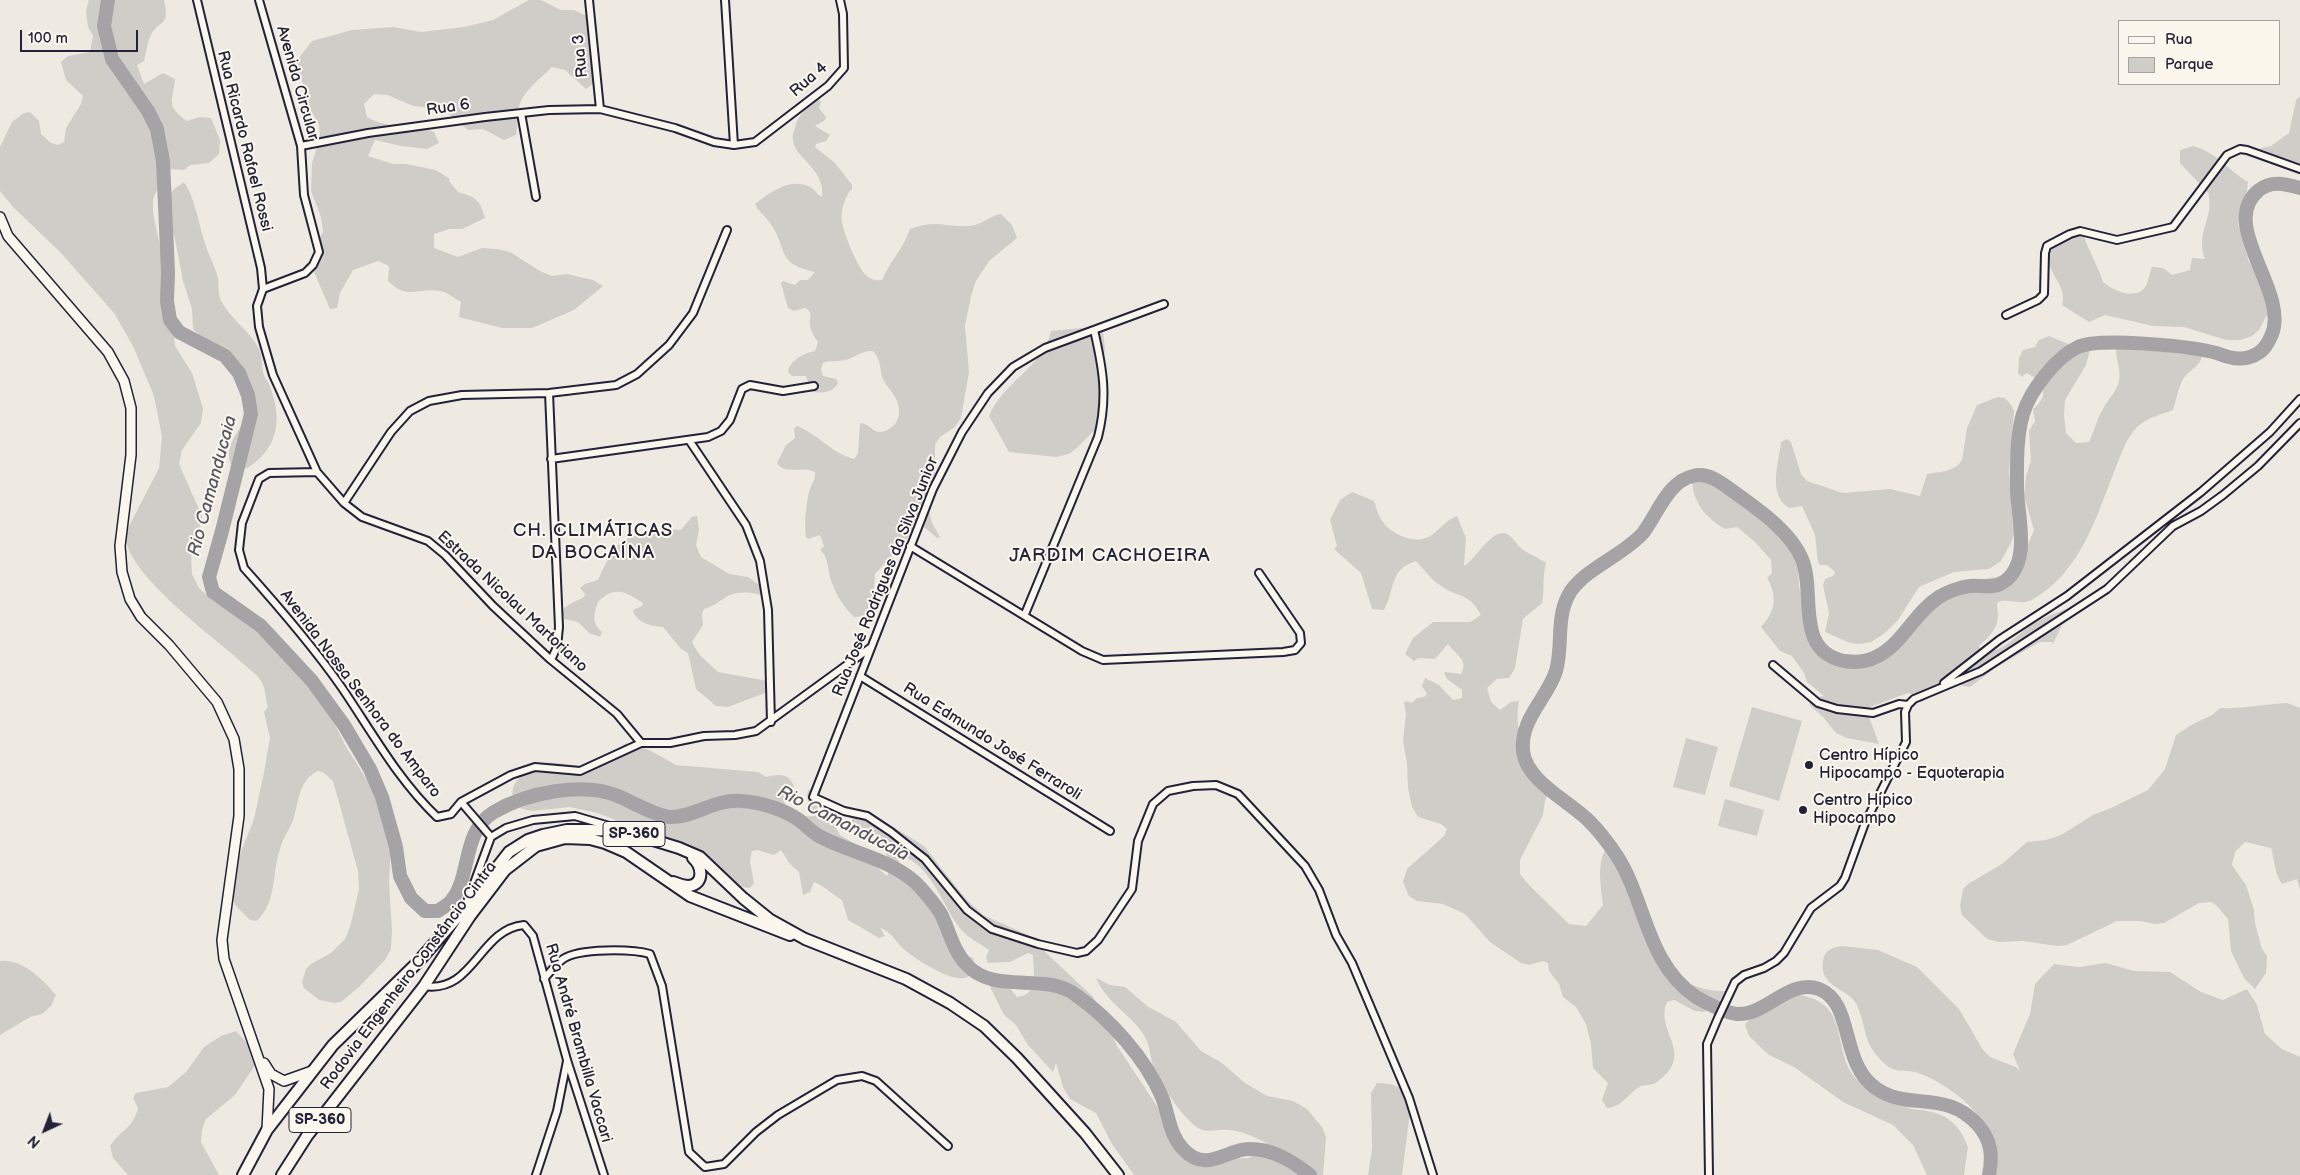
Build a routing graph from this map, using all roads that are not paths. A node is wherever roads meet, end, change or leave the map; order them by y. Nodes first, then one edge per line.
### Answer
1 (197, 0) edge
2 (259, 0) edge
3 (589, 0) edge
4 (725, 0) edge
5 (840, 0) edge
6 (600, 109) junction
7 (521, 113) junction
8 (734, 145) junction
9 (301, 146) junction
10 (2300, 169) edge
11 (536, 197) dead end
12 (0, 217) edge
13 (727, 230) dead end
14 (263, 289) junction
15 (1164, 304) dead end
16 (2006, 315) dead end
17 (1094, 330) junction
18 (814, 386) dead end
19 (549, 394) junction
20 (2300, 399) edge
21 (2300, 423) edge
22 (689, 440) junction
23 (552, 459) junction
24 (317, 472) junction
25 (344, 503) junction
26 (910, 546) junction
27 (1258, 574) dead end
28 (1025, 614) junction
29 (871, 648) junction
30 (551, 660) junction
31 (1772, 665) dead end
32 (860, 676) junction
33 (1938, 688) junction
34 (1908, 705) junction
35 (770, 722) junction
36 (641, 743) junction
37 (461, 802) junction
38 (624, 831) junction
39 (1110, 831) dead end
40 (491, 836) junction
41 (679, 848) junction
42 (665, 880) junction
43 (463, 911) junction
44 (804, 939) junction
45 (544, 978) junction
46 (424, 986) junction
47 (258, 1054) junction
48 (567, 1060) junction
49 (312, 1071) junction
50 (267, 1130) junction
51 (948, 1146) dead end
52 (245, 1172) edge
53 (282, 1175) edge
54 (536, 1175) edge
55 (604, 1175) edge
56 (1118, 1175) edge
57 (1433, 1175) edge
58 (1709, 1175) edge

1 - 14 street, Rua Ricardo Rafael Rossi
2 - 9 street, Avenida Circular
3 - 6 street, Rua 3
4 - 8 street
5 - 8 street, Rua 4
6 - 7 street, Rua 6
6 - 8 street, Rua 4
7 - 9 street, Rua 6
7 - 11 street
9 - 14 street, Avenida Circular
10 - 16 street
12 - 47 main road
13 - 19 street
14 - 24 street, Estrada Nicolau Martoriano
15 - 17 street, Rua José Rodrigues da Silva Junior
17 - 26 street, Rua José Rodrigues da Silva Junior
17 - 28 street
18 - 22 street
19 - 23 street
19 - 25 street
20 - 33 street
21 - 33 street
22 - 23 street
22 - 35 street
23 - 30 street
24 - 25 street, Estrada Nicolau Martoriano
24 - 37 street, Avenida Nossa Senhora do Amparo
25 - 30 street, Estrada Nicolau Martoriano
26 - 28 street
26 - 29 street, Rua José Rodrigues da Silva Junior
27 - 28 street
29 - 32 street, Rua José Rodrigues da Silva Junior
29 - 35 street
30 - 36 street, Estrada Nicolau Martoriano
31 - 34 street
32 - 39 street, Rua Edmundo José Ferraroli
32 - 57 street, Rua José Rodrigues da Silva Junior
33 - 34 street
34 - 58 street
35 - 36 street
36 - 37 street
37 - 40 street
38 - 40 street
38 - 41 main road, Rodovia Engenheiro Constâncio Cintra / SP-360
38 - 43 main road, Rodovia Engenheiro Constâncio Cintra / SP-360
40 - 43 street
41 - 42 main road
41 - 44 main road, Rodovia Engenheiro Constâncio Cintra / SP-360
42 - 44 main road, Rodovia Engenheiro Constâncio Cintra / SP-360
42 - 46 main road, Rodovia Engenheiro Constâncio Cintra / SP-360
43 - 49 main road, Rodovia Engenheiro Constâncio Cintra / SP-360
44 - 56 main road, Rodovia Engenheiro Constâncio Cintra / SP-360
45 - 46 street, Rua André Brambilla Vaccari
45 - 48 street, Rua André Brambilla Vaccari
45 - 51 street
46 - 53 main road, Rodovia Engenheiro Constâncio Cintra / SP-360
47 - 49 main road
47 - 50 main road
48 - 54 street
48 - 55 street, Rua André Brambilla Vaccari
49 - 50 main road, Rodovia Engenheiro Constâncio Cintra / SP-360
50 - 52 main road, Rodovia Engenheiro Constâncio Cintra / SP-360

